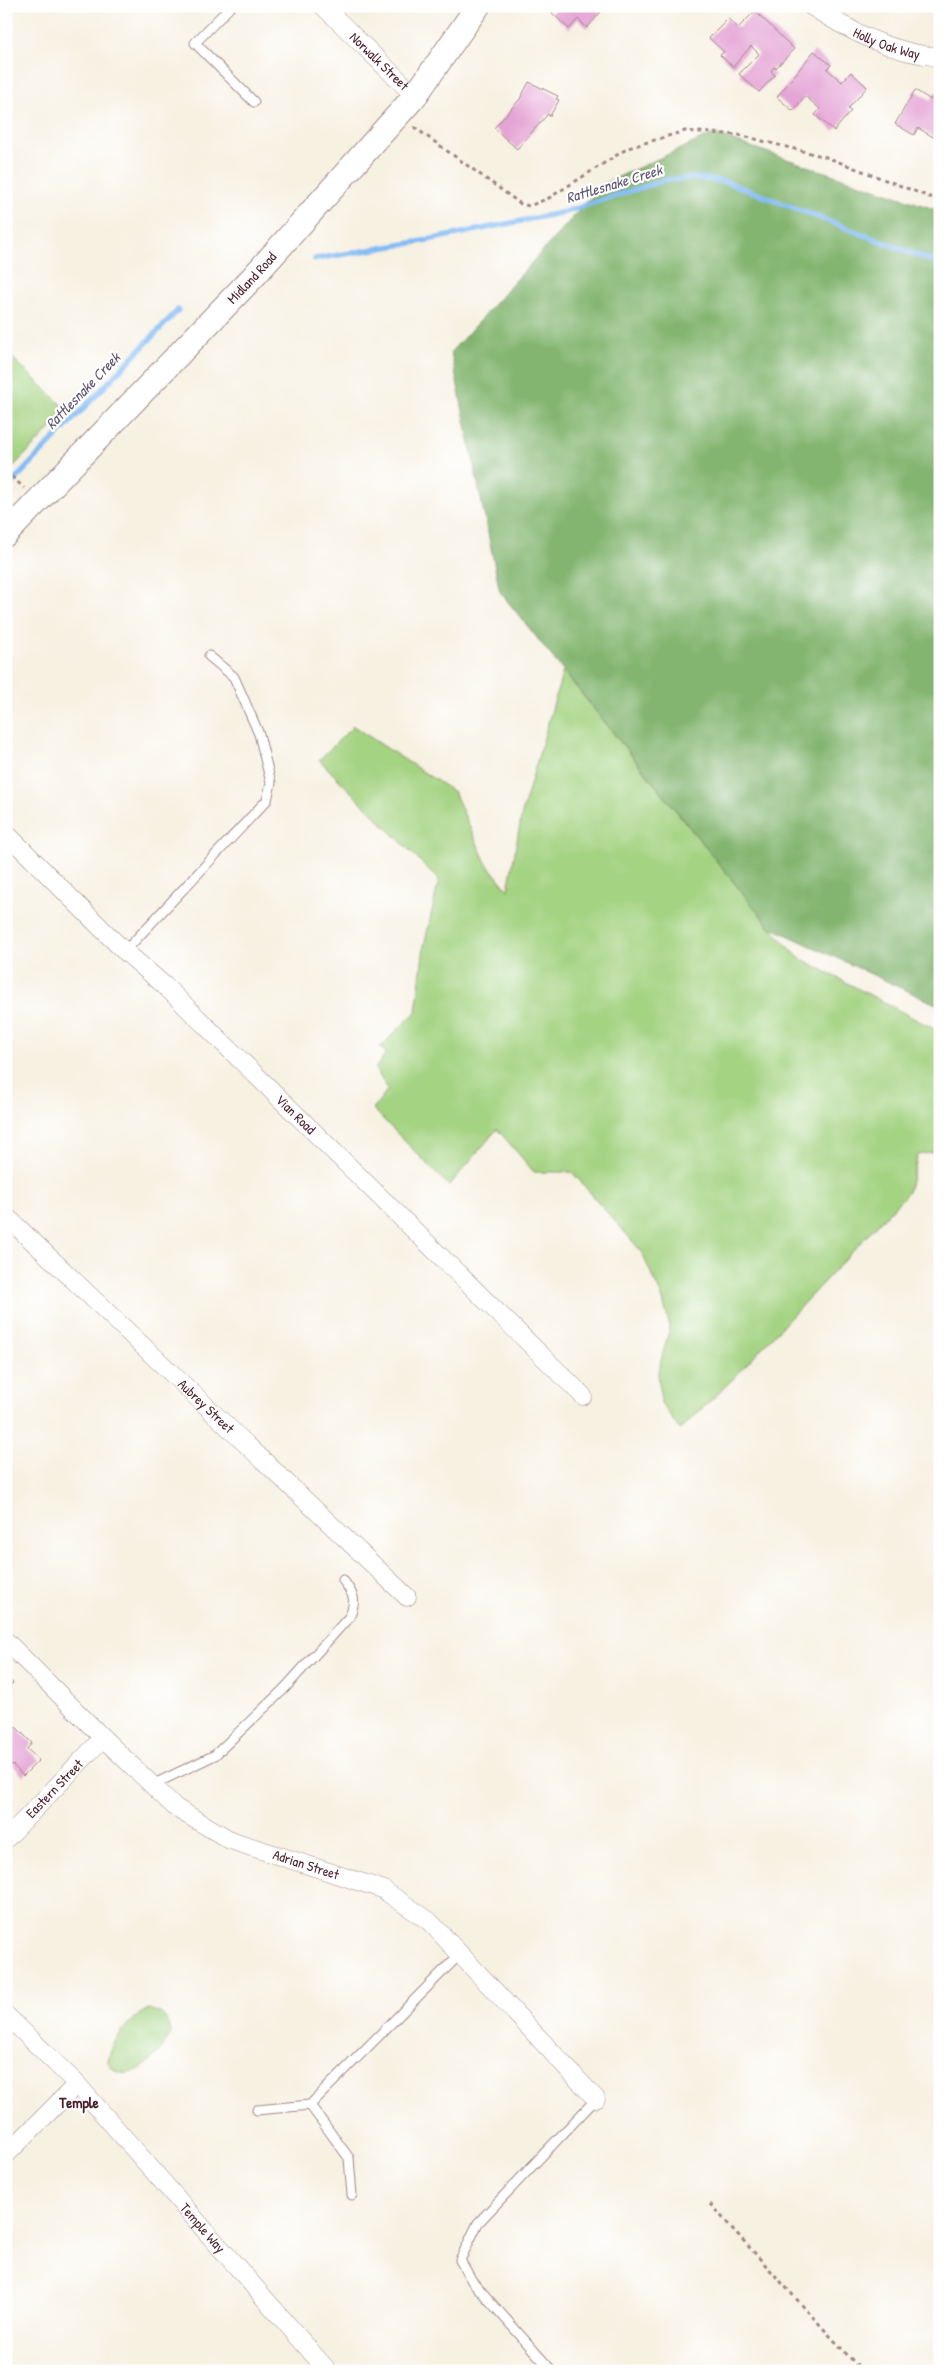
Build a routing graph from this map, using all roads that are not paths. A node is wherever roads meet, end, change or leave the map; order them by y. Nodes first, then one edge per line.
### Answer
1 (231, 6) edge
2 (323, 6) edge
3 (478, 6) edge
4 (812, 6) edge
5 (940, 57) edge
6 (254, 102) dead end
7 (407, 104) junction
8 (6, 534) edge
9 (209, 656) dead end
10 (6, 833) edge
11 (126, 951) junction
12 (6, 1216) edge
13 (583, 1396) dead end
14 (343, 1580) dead end
15 (407, 1597) dead end
16 (6, 1641) edge
17 (103, 1738) junction
18 (152, 1785) junction
19 (6, 1839) edge
20 (460, 1954) junction
21 (6, 2015) edge
22 (77, 2084) junction
23 (596, 2099) joint
24 (310, 2105) junction
25 (258, 2110) dead end
26 (6, 2155) edge
27 (352, 2195) dead end
28 (328, 2371) edge
29 (552, 2371) edge

1 - 6 lane
2 - 7 street, Norwalk Street
3 - 7 main road, Midland Road
4 - 5 street, Holly Oak Way
7 - 8 main road, Midland Road
9 - 11 lane
10 - 11 street, Vian Road
11 - 13 street, Vian Road
12 - 15 street, Aubrey Street
14 - 18 lane
16 - 17 street, Adrian Street
17 - 18 street, Adrian Street
17 - 19 street, Eastern Street
18 - 20 street, Adrian Street
20 - 23 street, Adrian Street
20 - 24 lane
21 - 22 street, Temple Way
22 - 26 street
22 - 28 street, Temple Way
23 - 29 lane
24 - 25 lane
24 - 27 lane

